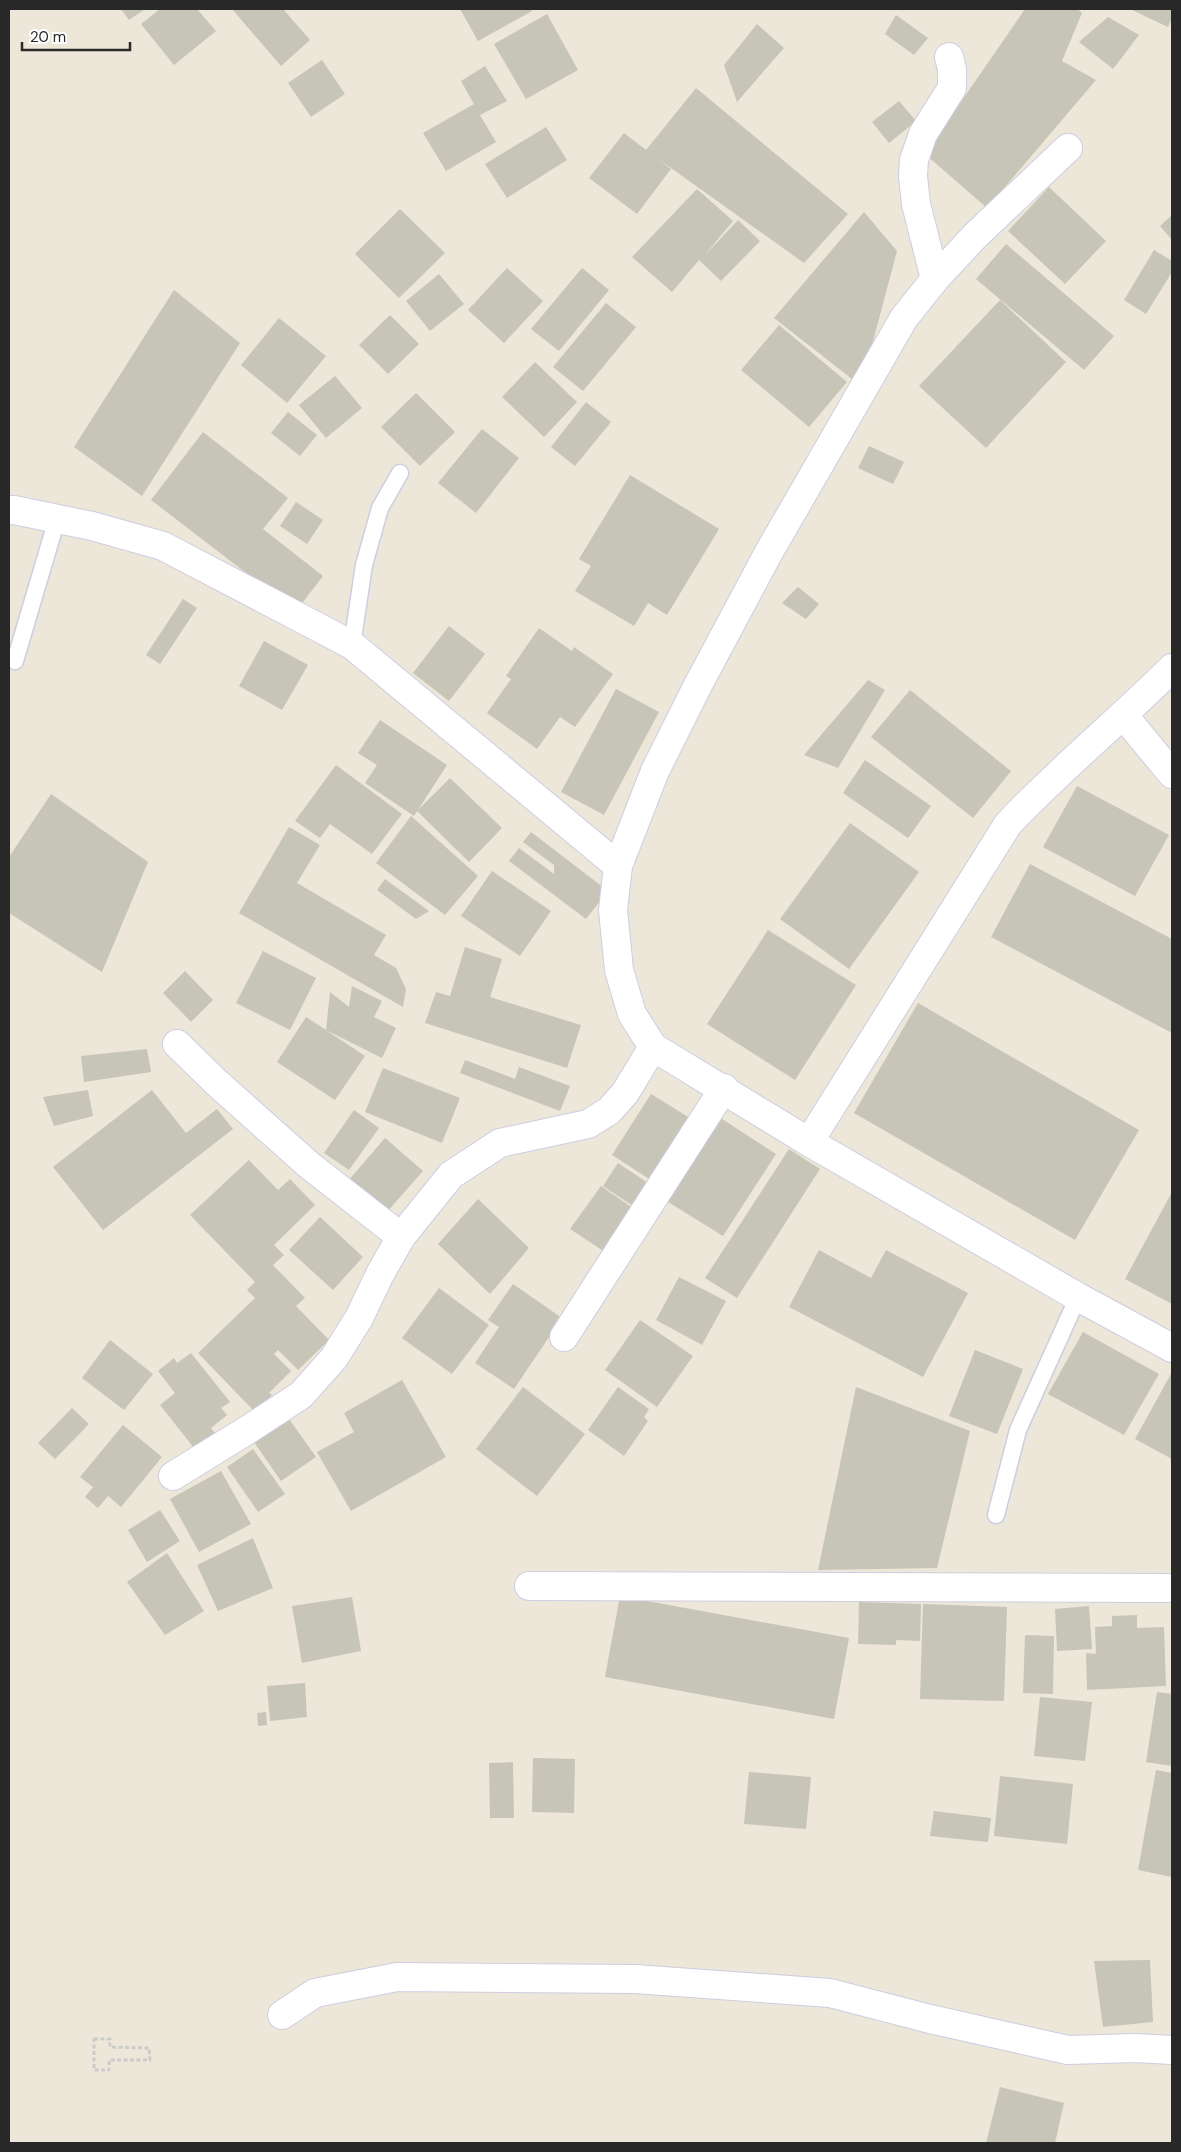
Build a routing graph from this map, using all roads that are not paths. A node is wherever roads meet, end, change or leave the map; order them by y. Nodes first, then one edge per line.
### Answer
1 (949, 57) dead end
2 (1068, 148) dead end
3 (935, 279) junction
4 (400, 473) dead end
5 (9, 510) edge
6 (57, 518) junction
7 (352, 645) junction
8 (16, 661) dead end
9 (1172, 668) edge
10 (1124, 716) junction
11 (1172, 774) edge
12 (618, 866) junction
13 (176, 1044) dead end
14 (653, 1047) junction
15 (724, 1088) junction
16 (809, 1142) junction
17 (401, 1237) junction
18 (1078, 1297) junction
19 (564, 1337) dead end
20 (1172, 1348) edge
21 (173, 1476) dead end
22 (996, 1515) dead end
23 (529, 1586) dead end
24 (1172, 1588) edge
25 (282, 2015) dead end
26 (1172, 2050) edge

1 - 3 street
2 - 3 street
3 - 12 street
4 - 7 lane
5 - 6 street
6 - 7 street
6 - 8 lane
7 - 12 street
9 - 10 street
10 - 11 street
10 - 16 street
12 - 14 street
13 - 17 street
14 - 15 street
14 - 17 street
15 - 16 street
15 - 19 street
16 - 18 street
17 - 21 street
18 - 20 street
18 - 22 lane
23 - 24 street
25 - 26 street

